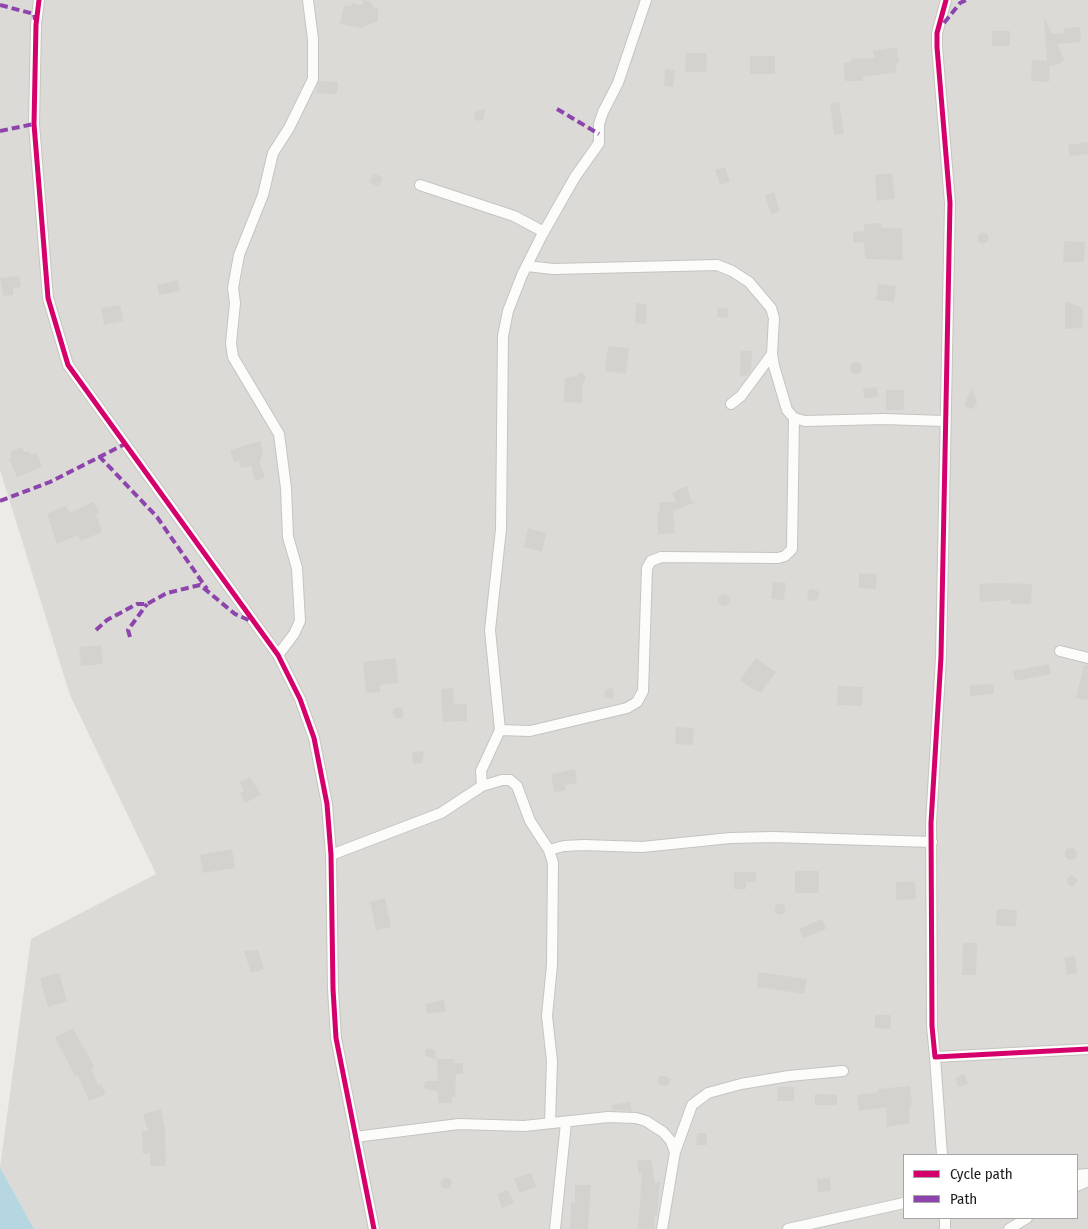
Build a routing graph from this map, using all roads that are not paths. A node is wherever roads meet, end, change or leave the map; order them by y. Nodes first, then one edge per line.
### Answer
1 (40, 0) edge
2 (308, 0) edge
3 (646, 0) edge
4 (946, 0) edge
5 (420, 185) dead end
6 (544, 232) junction
7 (526, 266) junction
8 (772, 354) junction
9 (731, 404) dead end
10 (794, 418) junction
11 (944, 421) junction
12 (1060, 651) dead end
13 (278, 655) junction
14 (1088, 658) edge
15 (500, 730) junction
16 (482, 786) junction
17 (932, 842) junction
18 (549, 850) junction
19 (331, 855) junction
20 (1088, 1049) edge
21 (935, 1057) junction
22 (843, 1071) dead end
23 (550, 1123) junction
24 (566, 1123) junction
25 (356, 1137) junction
26 (675, 1152) junction
27 (942, 1154) edge
28 (903, 1203) edge
29 (1025, 1219) edge
30 (374, 1229) edge
31 (555, 1229) edge
32 (662, 1229) edge
33 (788, 1229) edge
34 (1009, 1229) edge

1 - 13 street
2 - 13 street
3 - 6 street
4 - 11 street
5 - 6 street
6 - 7 street
7 - 8 street
7 - 15 street
8 - 9 street
8 - 10 street
10 - 11 street
10 - 15 street
11 - 17 street
12 - 14 street
13 - 19 street
15 - 16 street
16 - 18 street
16 - 19 street
17 - 18 street
17 - 21 street
18 - 23 street
19 - 25 street
20 - 21 street
21 - 27 street
22 - 26 street
23 - 24 street
23 - 25 street
24 - 26 street
24 - 31 street
25 - 30 street
26 - 32 street
28 - 33 street
29 - 34 street

